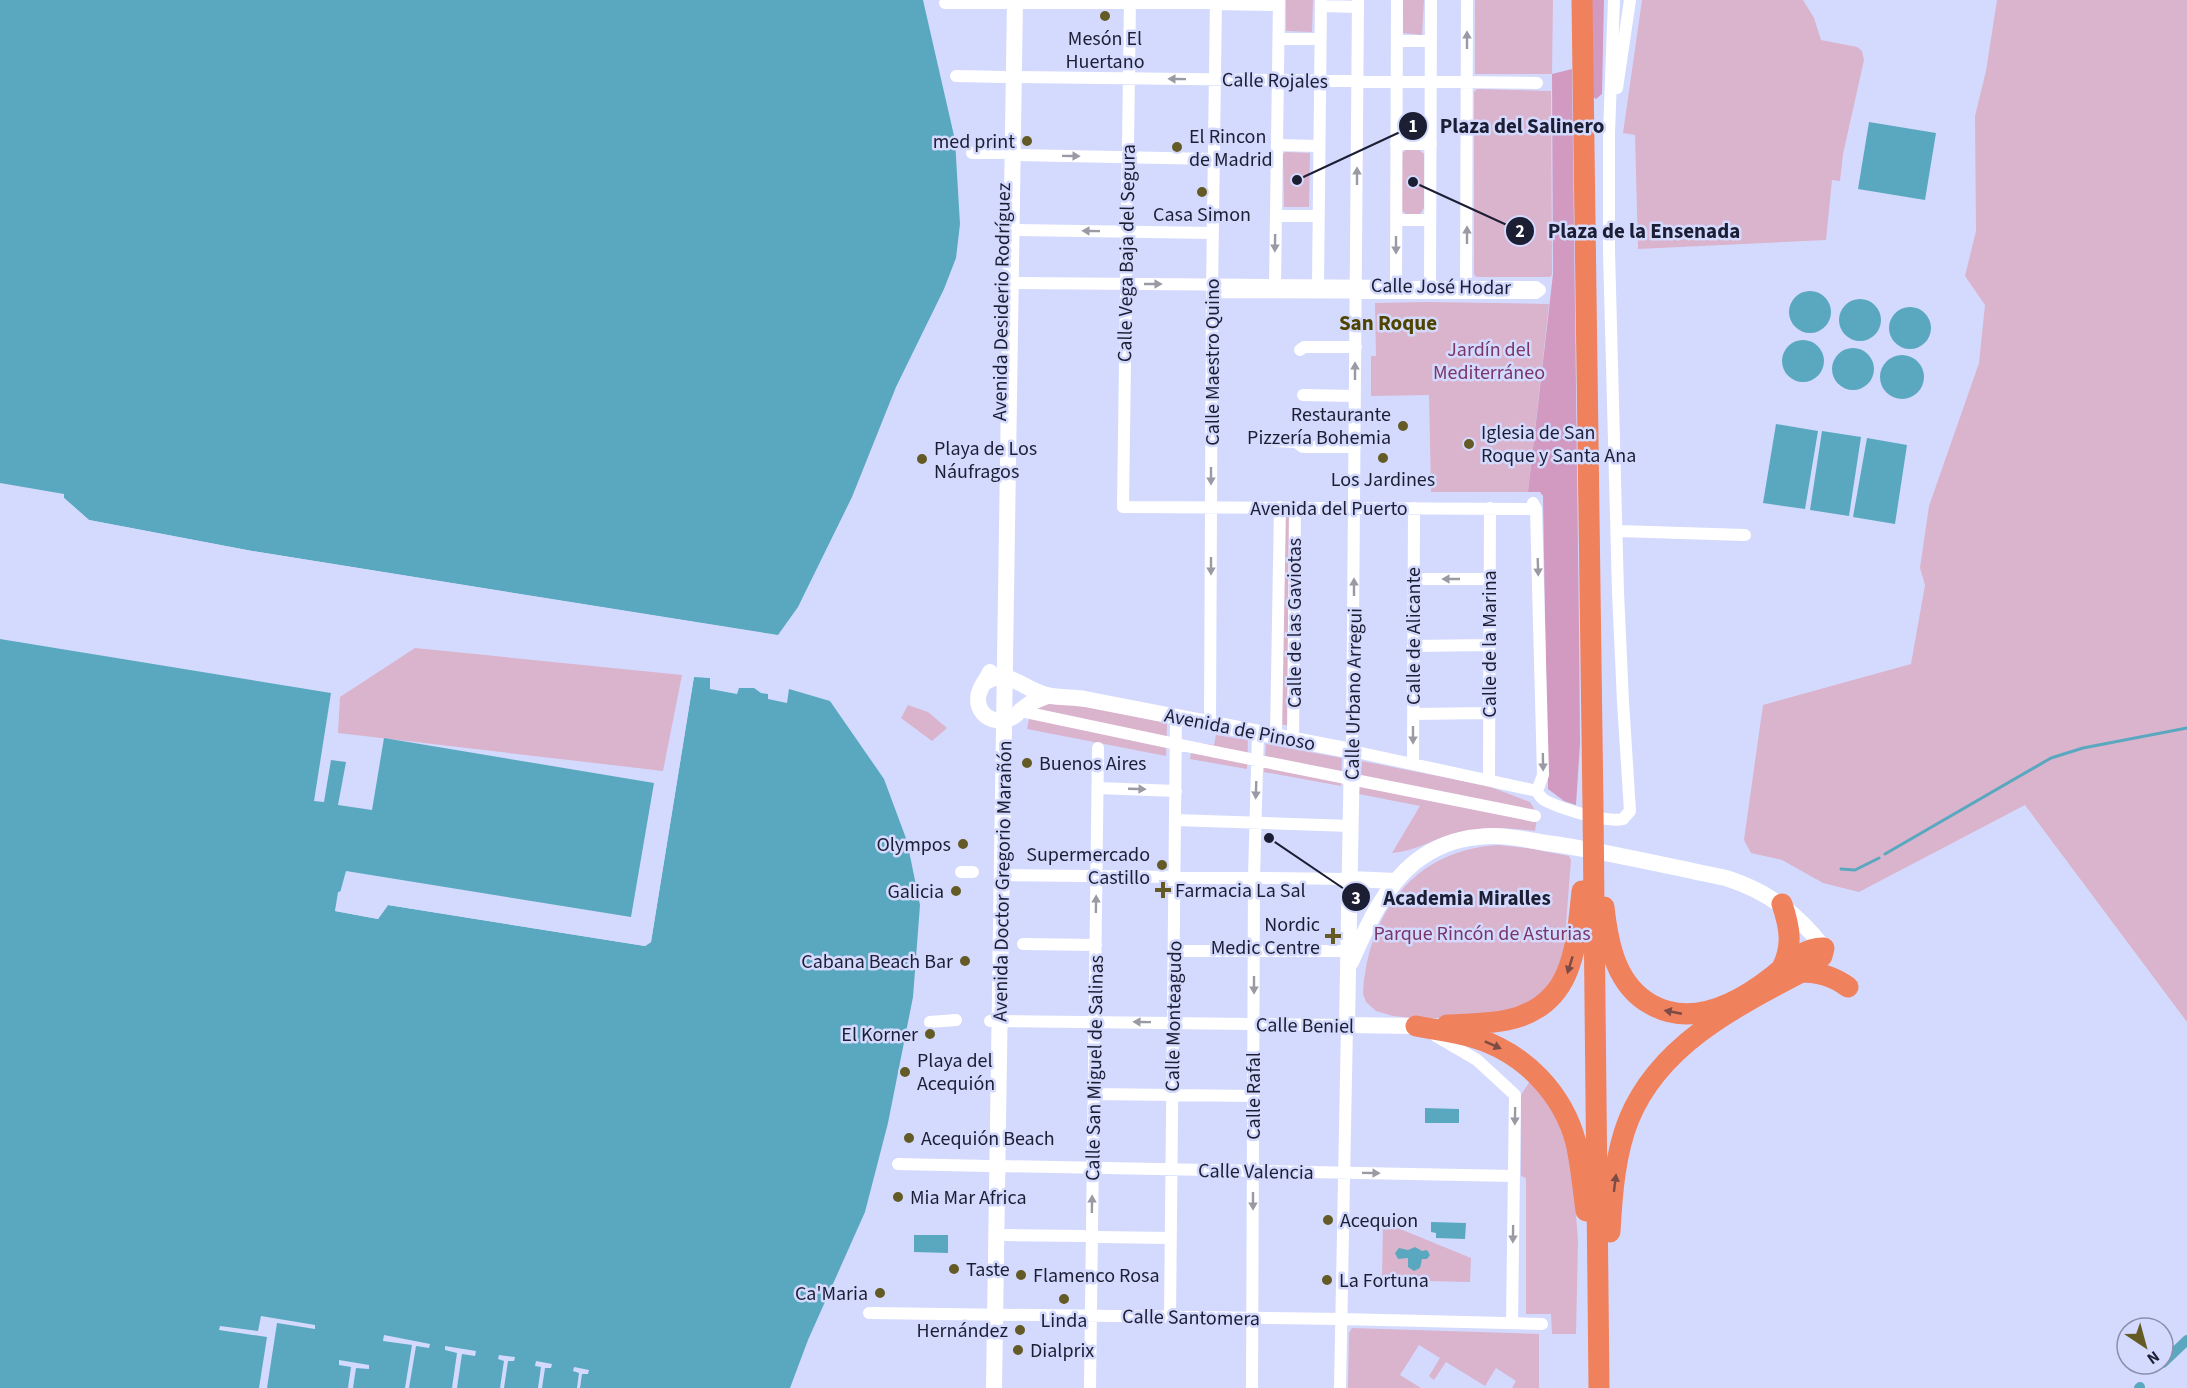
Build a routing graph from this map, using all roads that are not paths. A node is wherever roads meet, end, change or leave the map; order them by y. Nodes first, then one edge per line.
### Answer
1 (1397, 0) edge
2 (1431, 0) edge
3 (1467, 0) edge
4 (1582, 0) edge
5 (1614, 0) edge
6 (1630, 0) edge
7 (1130, 1) edge
8 (1010, 2) edge
9 (1279, 2) edge
10 (945, 3) dead end
11 (1216, 3) edge
12 (1321, 3) edge
13 (1358, 3) edge
14 (1613, 22) junction
15 (1626, 24) junction
16 (1279, 39) junction
17 (1320, 39) junction
18 (1396, 41) junction
19 (1431, 41) junction
20 (956, 76) dead end
21 (1009, 77) junction
22 (1129, 78) junction
23 (1215, 79) junction
24 (1278, 80) junction
25 (1320, 81) junction
26 (1357, 81) junction
27 (1396, 81) junction
28 (1431, 82) junction
29 (1467, 82) junction
30 (1537, 83) dead end
31 (1608, 133) junction
32 (1396, 144) junction
33 (1431, 144) junction
34 (1277, 145) junction
35 (1319, 146) junction
36 (972, 153) dead end
37 (1008, 154) junction
38 (1128, 157) junction
39 (1214, 159) junction
40 (1276, 216) junction
41 (1319, 216) junction
42 (1396, 220) junction
43 (1430, 220) junction
44 (1012, 230) junction
45 (1127, 231) junction
46 (1213, 233) junction
47 (1011, 283) junction
48 (1126, 284) junction
49 (1275, 285) junction
50 (1318, 285) junction
51 (1396, 286) junction
52 (1430, 286) junction
53 (1212, 288) junction
54 (1356, 289) junction
55 (1467, 290) junction
56 (1356, 347) junction
57 (1300, 350) dead end
58 (1303, 395) dead end
59 (1355, 396) junction
60 (1275, 441) dead end
61 (1355, 447) junction
62 (1211, 504) junction
63 (1355, 504) junction
64 (1532, 505) junction
65 (1123, 507) joint
66 (1280, 507) junction
67 (1294, 507) junction
68 (1414, 508) junction
69 (1490, 508) junction
70 (1618, 531) junction
71 (1745, 535) dead end
72 (1413, 579) junction
73 (1490, 579) junction
74 (1489, 645) junction
75 (1590, 645) junction
76 (1413, 646) junction
77 (1001, 673) junction
78 (1047, 696) junction
79 (1489, 713) junction
80 (1413, 714) junction
81 (1176, 716) junction
82 (1008, 721) junction
83 (1210, 723) junction
84 (1258, 732) junction
85 (1276, 735) junction
86 (1293, 739) junction
87 (1176, 744) junction
88 (1098, 748) dead end
89 (1352, 751) junction
90 (1257, 760) junction
91 (1413, 763) junction
92 (1489, 779) junction
93 (1352, 780) junction
94 (1098, 788) junction
95 (1176, 790) junction
96 (1537, 790) junction
97 (1593, 808) junction
98 (1535, 816) dead end
99 (1175, 820) junction
100 (1255, 822) junction
101 (1351, 826) junction
102 (1593, 867) junction
103 (1002, 875) junction
104 (1096, 876) junction
105 (1175, 878) junction
106 (1254, 878) junction
107 (1350, 879) junction
108 (1396, 881) junction
109 (1782, 904) junction
110 (1367, 929) junction
111 (1019, 944) dead end
112 (1095, 945) junction
113 (1824, 948) joint
114 (1174, 951) junction
115 (1254, 951) junction
116 (1349, 960) junction
117 (1791, 970) junction
118 (1848, 987) dead end
119 (1348, 995) junction
120 (956, 1020) dead end
121 (995, 1021) junction
122 (1095, 1021) junction
123 (930, 1022) dead end
124 (1173, 1023) junction
125 (1253, 1025) junction
126 (1347, 1025) junction
127 (1383, 1026) junction
128 (1416, 1026) junction
129 (1094, 1094) junction
130 (1172, 1095) junction
131 (1253, 1096) junction
132 (898, 1164) dead end
133 (993, 1166) junction
134 (1093, 1168) junction
135 (1172, 1170) junction
136 (1253, 1171) junction
137 (1344, 1173) junction
138 (1514, 1176) junction
139 (1006, 1235) dead end
140 (1084, 1236) dead end
141 (1098, 1236) dead end
142 (1171, 1238) junction
143 (869, 1314) dead end
144 (991, 1315) junction
145 (1091, 1316) junction
146 (1170, 1317) junction
147 (1253, 1318) junction
148 (1342, 1319) junction
149 (1512, 1323) junction
150 (1542, 1324) dead end
151 (985, 1388) edge
152 (994, 1388) edge
153 (1090, 1388) edge
154 (1252, 1388) edge
155 (1340, 1388) edge
156 (1599, 1388) edge

1 - 18 street
2 - 19 street
29 -> 3 street
4 - 75 highway
5 - 14 street
6 - 15 street
7 - 8 street
7 - 11 street
7 - 22 street, Calle Vega Baja del Segura
8 - 10 street
8 - 21 street, Avenida Desiderio Rodríguez
9 - 11 street
9 - 16 street
11 - 23 street, Calle Maestro Quino
12 - 13 street
12 - 17 street
13 - 26 street, Calle Urbano Arregui
14 - 15 street
14 - 31 street
15 - 31 street
16 - 17 street
16 - 24 street
17 - 25 street
18 - 19 street
18 - 27 street
19 - 28 street
20 - 21 street, Calle Rojales
21 - 22 street, Calle Rojales
21 - 37 street, Avenida Desiderio Rodríguez
23 -> 22 street, Calle Rojales
22 - 38 street, Calle Vega Baja del Segura
23 - 24 street, Calle Rojales
23 - 39 street, Calle Maestro Quino
24 - 25 street, Calle Rojales
24 - 34 street
25 - 26 street, Calle Rojales
25 - 35 street
26 - 27 street, Calle Rojales
54 -> 26 street, Calle Urbano Arregui
27 - 28 street, Calle Rojales
27 - 32 street
28 - 29 street, Calle Rojales
28 - 33 street
29 - 30 street, Calle Rojales
55 -> 29 street
31 - 70 street
32 - 33 street
32 - 42 street
33 - 43 street
34 - 35 street
34 - 40 street
35 - 41 street
36 - 37 street
37 -> 38 street
37 - 44 street, Avenida Desiderio Rodríguez
37 - 77 street, Avenida Desiderio Rodríguez
38 - 39 street
38 - 45 street, Calle Vega Baja del Segura
39 - 46 street, Calle Maestro Quino
40 - 41 street
40 -> 49 street
41 - 50 street
42 - 43 street
42 -> 51 street
43 - 52 street
45 -> 44 street
44 - 47 street, Avenida Desiderio Rodríguez
45 - 46 street
45 - 48 street, Calle Vega Baja del Segura
46 - 53 street, Calle Maestro Quino
47 - 48 street, Calle José Hodar
47 - 77 street, Avenida Desiderio Rodríguez
48 -> 53 street, Calle José Hodar
48 - 65 street, Calle Vega Baja del Segura
49 - 50 street, Calle José Hodar
49 - 53 street, Calle José Hodar
50 - 54 street, Calle José Hodar
51 - 52 street, Calle José Hodar
51 - 54 street, Calle José Hodar
52 - 55 street, Calle José Hodar
53 - 54 street, Calle José Hodar
53 -> 62 street, Calle Maestro Quino
54 - 55 street, Calle José Hodar
54 - 56 street, Calle Urbano Arregui
56 - 57 street
59 -> 56 street, Calle Urbano Arregui
58 - 59 street
59 - 61 street, Calle Urbano Arregui
60 - 61 street
61 - 63 street, Calle Urbano Arregui
62 - 63 street, Avenida del Puerto
62 - 65 street, Avenida del Puerto
62 - 66 street, Avenida del Puerto
62 -> 83 street, Calle Maestro Quino
63 - 64 street, Avenida del Puerto
63 - 67 street, Avenida del Puerto
63 - 68 street, Avenida del Puerto
89 -> 63 street, Calle Urbano Arregui
64 - 69 street, Avenida del Puerto
64 -> 96 street
66 - 67 street, Avenida del Puerto
66 - 85 street, Calle de las Gaviotas
67 - 86 street, Calle de las Gaviotas
68 - 69 street, Avenida del Puerto
68 - 72 street, Calle de Alicante
69 - 73 street, Calle de la Marina
70 - 71 street
70 - 96 street
73 -> 72 street
72 - 76 street, Calle de Alicante
73 - 74 street, Calle de la Marina
74 - 76 street
74 - 79 street, Calle de la Marina
75 - 97 highway
75 - 97 highway
76 - 80 street, Calle de Alicante
77 - 78 street, Avenida de Pinoso
77 - 82 street, Avenida Doctor Gregorio Marañón
77 - 82 street
78 - 81 street, Avenida de Pinoso
78 - 82 street
79 - 80 street
79 - 92 street, Calle de la Marina
80 -> 91 street, Calle de Alicante
81 - 83 street, Avenida de Pinoso
81 - 87 street, Calle Monteagudo
82 - 87 street
82 - 103 street, Avenida Doctor Gregorio Marañón
82 - 121 street, Avenida Doctor Gregorio Marañón
83 - 84 street, Avenida de Pinoso
84 - 85 street, Avenida de Pinoso
84 - 90 street, Calle Rafal
85 - 86 street, Avenida de Pinoso
86 - 89 street, Avenida de Pinoso
87 - 90 street
87 - 95 street, Calle Monteagudo
88 - 94 street, Calle San Miguel de Salinas
89 - 91 street, Avenida de Pinoso
89 - 93 street, Calle Urbano Arregui
90 - 93 street
90 -> 100 street, Calle Rafal
91 - 92 street, Avenida de Pinoso
92 - 96 street, Avenida de Pinoso
93 - 98 street
93 - 101 street, Calle Urbano Arregui
94 -> 95 street
94 - 104 street, Calle San Miguel de Salinas
95 - 99 street, Calle Monteagudo
97 - 102 highway
99 - 100 street
99 - 105 street, Calle Monteagudo
100 - 101 street
100 - 106 street, Calle Rafal
101 - 107 street, Calle Urbano Arregui
117 -> 102 highway
102 -> 128 highway
102 - 156 highway
103 - 104 street
103 - 121 street, Avenida Doctor Gregorio Marañón
104 - 105 street
112 -> 104 street, Calle San Miguel de Salinas
105 - 106 street
105 - 114 street, Calle Monteagudo
106 - 107 street
106 - 115 street, Calle Rafal
107 - 108 street
107 - 116 street, Calle Urbano Arregui
108 - 109 street
108 - 110 street
109 - 113 street
109 - 117 highway
110 - 116 street
110 - 119 street
111 - 112 street
112 - 122 street, Calle San Miguel de Salinas
113 - 117 highway
114 - 115 street
114 - 124 street, Calle Monteagudo
115 - 116 street
115 -> 125 street, Calle Rafal
116 - 119 street, Calle Urbano Arregui
117 - 118 highway
156 -> 117 highway
119 - 126 street, Calle Urbano Arregui
119 - 127 street
120 - 123 street
121 - 122 street, Calle Beniel
121 - 133 street, Avenida Doctor Gregorio Marañón
124 -> 122 street, Calle Beniel
122 - 129 street, Calle San Miguel de Salinas
124 - 125 street, Calle Beniel
124 - 130 street, Calle Monteagudo
125 - 126 street, Calle Beniel
125 - 131 street, Calle Rafal
126 - 127 street, Calle Beniel
126 - 137 street, Calle Urbano Arregui
127 - 128 street, Calle Beniel
128 -> 138 street, Calle Beniel
128 -> 156 highway
129 - 130 street
129 - 134 street, Calle San Miguel de Salinas
130 - 131 street
130 - 135 street, Calle Monteagudo
131 - 136 street, Calle Rafal
132 - 133 street, Calle Valencia
133 - 134 street, Calle Valencia
133 - 144 street, Avenida Doctor Gregorio Marañón
134 - 135 street, Calle Valencia
145 -> 134 street, Calle San Miguel de Salinas
135 - 136 street, Calle Valencia
135 - 142 street, Calle Monteagudo
136 - 137 street, Calle Valencia
136 -> 147 street, Calle Rafal
137 -> 138 street, Calle Valencia
137 - 148 street, Calle Urbano Arregui
138 -> 149 street
139 - 140 street
141 - 142 street
142 - 146 street, Calle Monteagudo
143 - 144 street, Calle Santomera
144 - 145 street, Calle Santomera
144 - 151 street, Avenida Doctor Gregorio Marañón
144 - 152 street, Avenida Doctor Gregorio Marañón
145 - 146 street, Calle Santomera
145 - 153 street, Calle San Miguel de Salinas
146 - 147 street, Calle Santomera
147 - 148 street, Calle Santomera
147 - 154 street, Calle Rafal
148 - 149 street, Calle Santomera
148 - 155 street, Calle Urbano Arregui
149 - 150 street, Calle Santomera

